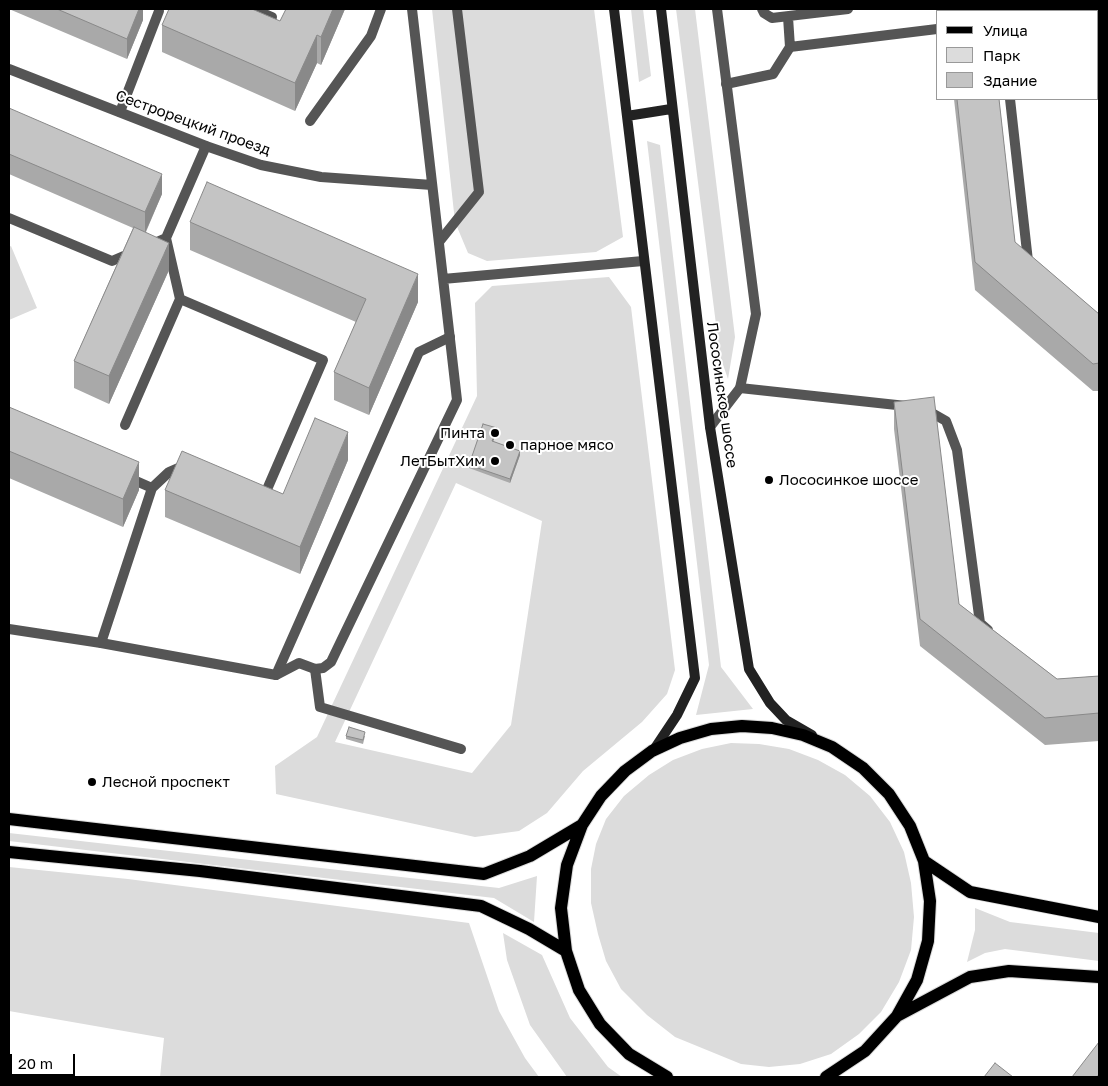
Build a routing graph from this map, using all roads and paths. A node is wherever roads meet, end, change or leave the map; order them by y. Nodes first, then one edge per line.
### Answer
1 (158, 9) edge
2 (253, 9) edge
3 (381, 9) edge
4 (412, 9) edge
5 (457, 9) edge
6 (614, 9) edge
7 (661, 9) edge
8 (717, 9) edge
9 (762, 9) edge
10 (848, 9) edge
11 (272, 17) edge
12 (788, 17) junction
13 (936, 29) edge
14 (790, 47) junction
15 (9, 69) edge
16 (726, 84) junction
17 (1010, 100) edge
18 (671, 109) junction
19 (120, 112) junction
20 (627, 116) junction
21 (310, 121) dead end
22 (206, 146) junction
23 (432, 185) junction
24 (9, 218) edge
25 (166, 238) junction
26 (439, 242) junction
27 (643, 261) junction
28 (1035, 267) edge
29 (443, 279) junction
30 (180, 299) junction
31 (450, 337) junction
32 (740, 388) junction
33 (125, 425) dead end
34 (710, 426) junction
35 (198, 467) edge
36 (116, 472) edge
37 (152, 488) junction
38 (248, 488) edge
39 (9, 629) edge
40 (995, 635) edge
41 (100, 643) junction
42 (315, 669) junction
43 (276, 675) junction
44 (832, 747) junction
45 (461, 749) dead end
46 (652, 751) junction
47 (9, 819) edge
48 (582, 825) junction
49 (9, 852) edge
50 (924, 861) junction
51 (1099, 917) edge
52 (566, 951) junction
53 (1099, 977) edge
54 (897, 1016) junction
55 (667, 1077) edge
56 (826, 1077) edge

1 - 19 street
2 - 11 street
3 - 21 street
4 - 23 street
5 - 26 street
6 - 20 street
7 - 18 street, Лососинское шоссе
8 - 16 street
9 - 12 street
10 - 12 street
12 - 14 street
13 - 14 street
14 - 16 street
15 - 19 street, Сестрорецкий проезд
16 - 32 street
17 - 28 street
18 - 20 street
18 - 34 street, Лососинское шоссе
19 - 22 street, Сестрорецкий проезд
20 - 27 street
22 - 23 street, Сестрорецкий проезд
22 - 25 street
23 - 26 street
24 - 25 street
25 - 30 street
26 - 29 street
27 - 29 street
27 - 46 street
29 - 31 street
30 - 33 street
30 - 38 street
31 - 42 street
31 - 43 street
32 - 34 street
32 - 40 street
34 - 44 street, Лососинское шоссе
35 - 37 street
36 - 37 street
37 - 41 street
39 - 41 street
41 - 43 street
42 - 43 street
42 - 45 street
44 - 46 main road
44 - 50 main road
46 - 48 main road
47 - 48 main road
48 - 52 main road
49 - 52 main road
50 - 51 main road
50 - 54 main road
52 - 55 main road
53 - 54 main road
54 - 56 main road

